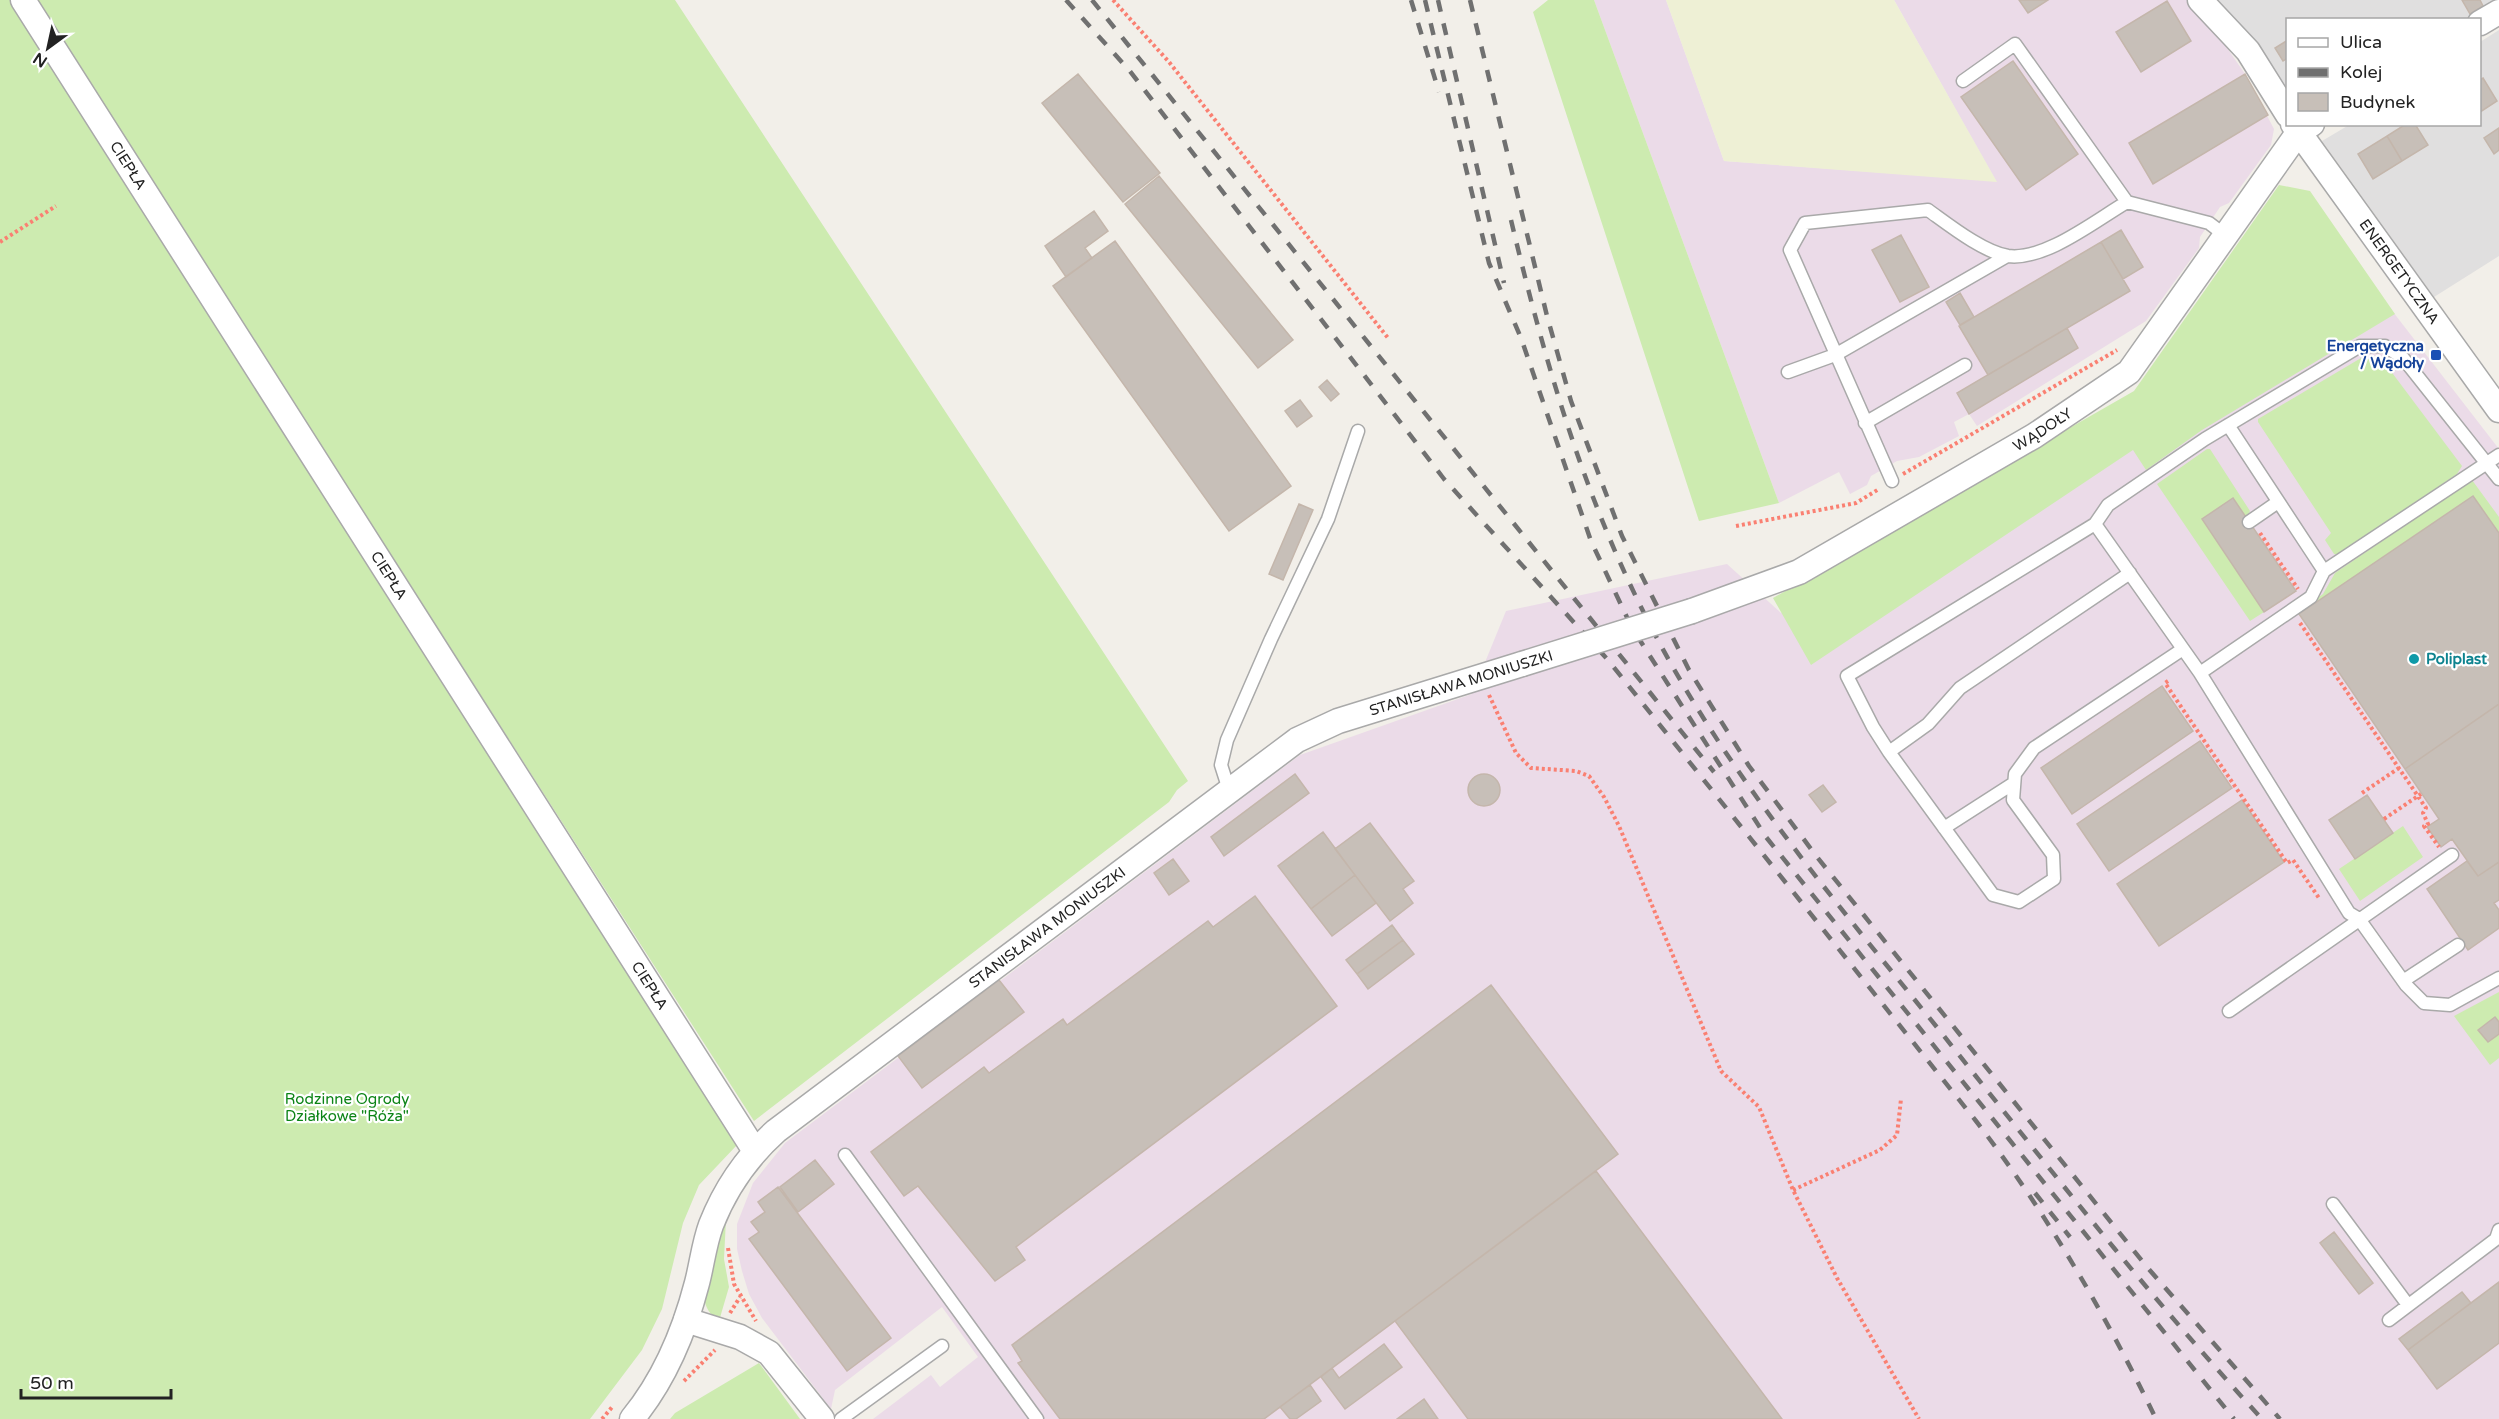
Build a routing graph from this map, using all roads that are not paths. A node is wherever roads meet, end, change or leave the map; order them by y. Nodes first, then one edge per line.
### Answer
1 (23, 0) edge
2 (2200, 0) edge
3 (2499, 12) edge
4 (2481, 22) edge
5 (1963, 81) dead end
6 (2286, 106) edge
7 (2297, 126) edge
8 (2299, 126) edge
9 (2127, 202) junction
10 (2226, 236) junction
11 (2007, 256) junction
12 (1835, 355) junction
13 (1965, 365) dead end
14 (1788, 372) dead end
15 (2499, 410) edge
16 (1865, 423) junction
17 (2228, 425) junction
18 (1358, 431) dead end
19 (2499, 455) edge
20 (2486, 462) junction
21 (2499, 479) edge
22 (1892, 481) road end
23 (2278, 502) junction
24 (2095, 524) junction
25 (2252, 526) road end
26 (2324, 571) junction
27 (2130, 573) junction
28 (1692, 610) joint
29 (2183, 649) junction
30 (2196, 668) junction
31 (1889, 752) junction
32 (2014, 783) junction
33 (1229, 790) junction
34 (1944, 828) junction
35 (2450, 850) road end
36 (2359, 919) junction
37 (2458, 945) dead end
38 (2499, 978) edge
39 (2403, 981) junction
40 (2229, 1011) dead end
41 (755, 1151) junction
42 (845, 1155) dead end
43 (2333, 1204) dead end
44 (2499, 1230) edge
45 (2408, 1305) junction
46 (686, 1320) junction
47 (2389, 1320) dead end
48 (942, 1346) dead end
49 (632, 1419) edge
50 (822, 1419) edge
51 (841, 1419) edge
52 (1037, 1419) edge

1 - 41 street, CIEPŁA
2 - 6 street
3 - 4 street
5 - 9 lane
7 - 10 street, WĄDOŁY
8 - 15 street, ENERGETYCZNA
9 - 10 lane
9 - 11 lane
10 - 28 street, WĄDOŁY
11 - 12 lane
11 - 12 lane
12 - 14 lane
12 - 16 lane
13 - 16 lane
16 - 22 lane
17 - 20 lane
17 - 23 lane
17 - 24 lane
18 - 33 lane
19 - 20 lane
20 - 21 lane
20 - 26 lane
23 - 25 lane
23 - 26 lane
24 - 27 lane
24 - 31 lane
26 - 30 lane
27 - 29 lane
27 - 31 lane
28 - 33 street, STANISŁAWA MONIUSZKI, bridge
29 - 30 lane
29 - 32 lane
30 - 36 lane
31 - 34 lane
32 - 34 lane
32 - 34 lane
33 - 41 street, STANISŁAWA MONIUSZKI
35 - 36 lane
36 - 39 lane
36 - 40 lane
37 - 39 lane
38 - 39 lane
41 - 46 street, STANISŁAWA MONIUSZKI
42 - 52 lane
43 - 45 lane
44 - 45 lane
45 - 47 lane
46 - 49 street, STANISŁAWA MONIUSZKI
46 - 50 street
48 - 51 lane

